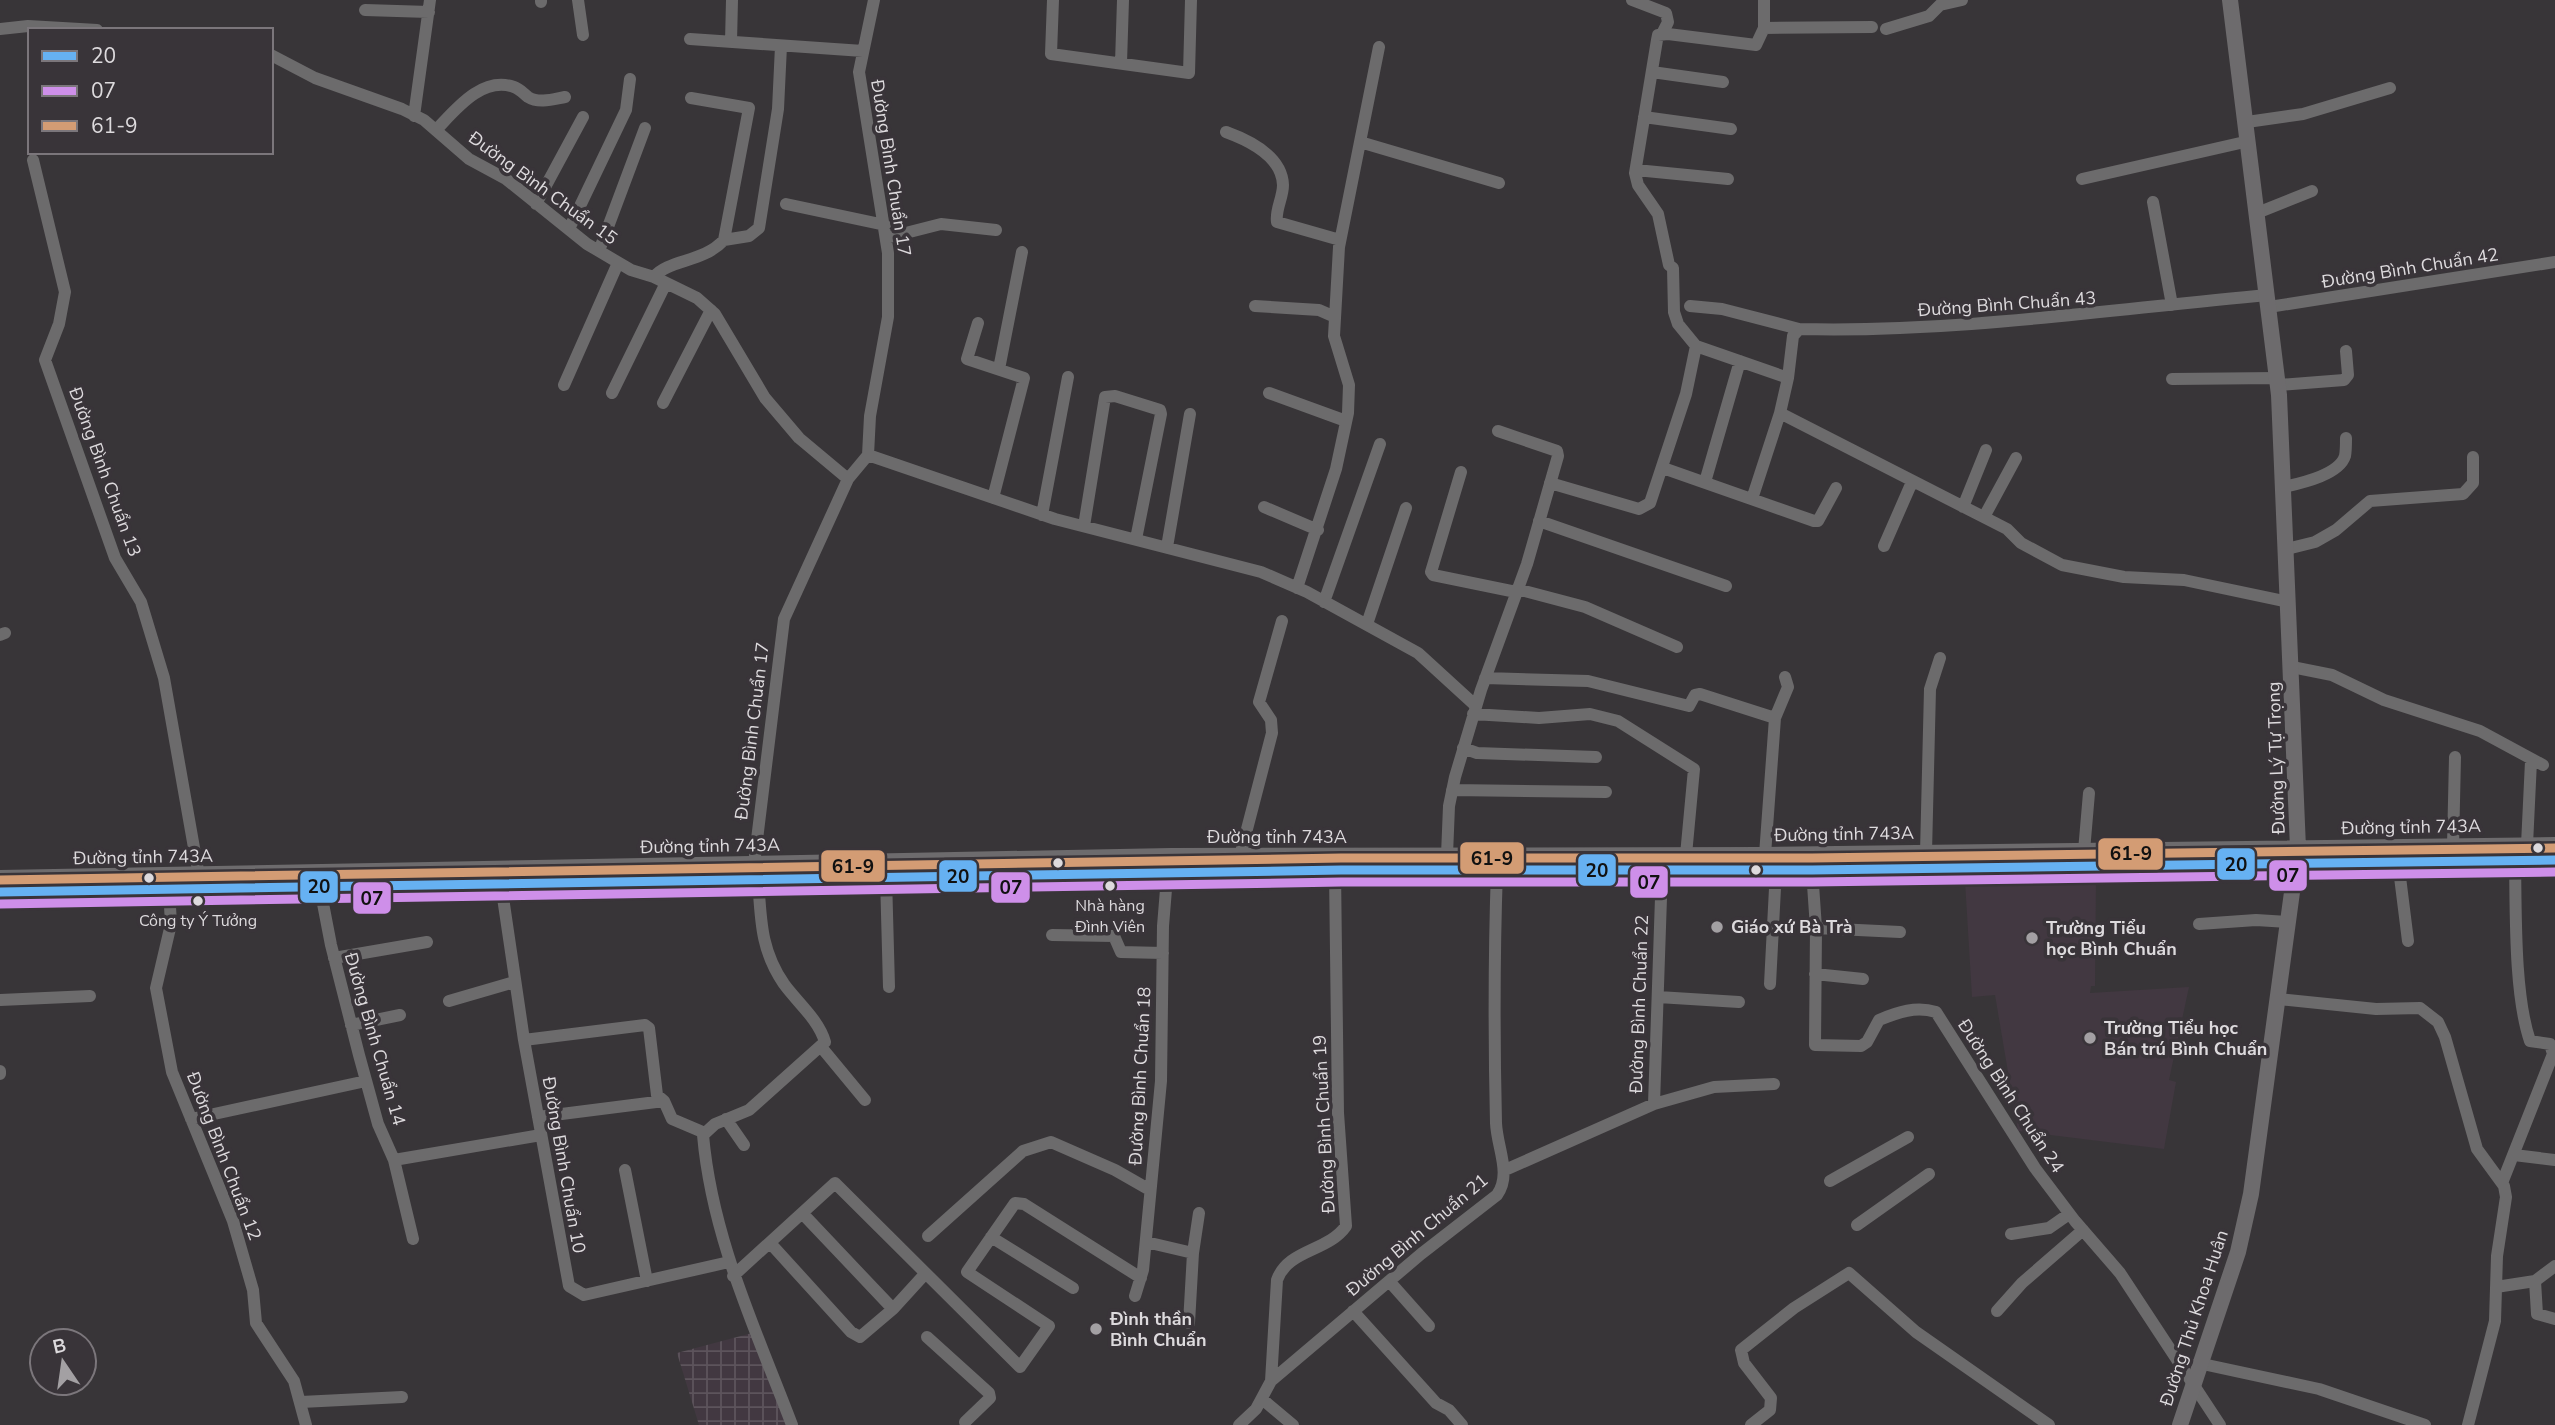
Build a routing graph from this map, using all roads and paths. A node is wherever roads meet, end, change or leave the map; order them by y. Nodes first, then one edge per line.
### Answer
1 (578, 0) edge
2 (732, 0) edge
3 (874, 0) edge
4 (1053, 0) edge
5 (1123, 0) edge
6 (1191, 0) edge
7 (1632, 0) edge
8 (1764, 0) edge
9 (1962, 0) edge
10 (2230, 0) edge
11 (430, 6) edge
12 (365, 10) dead end
13 (1872, 27) dead end
14 (62, 28) edge
15 (1764, 28) junction
16 (0, 29) edge
17 (1886, 29) dead end
18 (583, 34) dead end
19 (1662, 34) junction
20 (690, 39) dead end
21 (731, 42) junction
22 (781, 46) junction
23 (1379, 47) dead end
24 (863, 51) junction
25 (273, 56) edge
26 (1121, 64) junction
27 (1652, 72) junction
28 (629, 79) dead end
29 (1723, 82) dead end
30 (2390, 88) dead end
31 (565, 97) dead end
32 (691, 98) dead end
33 (414, 116) junction
34 (583, 117) dead end
35 (1644, 117) junction
36 (2247, 122) junction
37 (645, 128) dead end
38 (437, 129) junction
39 (1731, 129) dead end
40 (1226, 132) dead end
41 (2249, 141) junction
42 (1360, 142) junction
43 (33, 160) dead end
44 (1636, 170) junction
45 (1728, 179) dead end
46 (2081, 179) dead end
47 (1499, 183) dead end
48 (2312, 191) dead end
49 (2153, 202) dead end
50 (536, 204) junction
51 (786, 204) dead end
52 (2257, 213) junction
53 (885, 225) junction
54 (569, 229) junction
55 (996, 230) dead end
56 (886, 239) junction
57 (724, 240) junction
58 (1340, 240) junction
59 (599, 251) junction
60 (1022, 252) dead end
61 (2555, 262) edge
62 (618, 263) junction
63 (660, 280) junction
64 (2269, 301) junction
65 (2172, 304) junction
66 (1255, 306) dead end
67 (1690, 306) dead end
68 (711, 310) junction
69 (1335, 317) junction
70 (978, 323) dead end
71 (1799, 329) junction
72 (1696, 346) junction
73 (2346, 351) dead end
74 (1741, 361) junction
75 (999, 369) junction
76 (1068, 377) dead end
77 (1788, 378) junction
78 (2172, 379) dead end
79 (2278, 382) junction
80 (564, 385) dead end
81 (612, 393) dead end
82 (1269, 393) dead end
83 (663, 403) dead end
84 (1780, 413) junction
85 (1190, 414) dead end
86 (1346, 421) junction
87 (1498, 430) dead end
88 (2346, 438) dead end
89 (1380, 444) dead end
90 (1986, 450) dead end
91 (867, 455) junction
92 (2473, 457) dead end
93 (2016, 458) dead end
94 (1663, 468) junction
95 (1461, 472) dead end
96 (848, 479) junction
97 (1705, 482) junction
98 (1912, 482) junction
99 (1550, 483) junction
100 (2284, 487) junction
101 (1836, 488) dead end
102 (993, 498) junction
103 (1752, 499) junction
104 (1264, 507) dead end
105 (1963, 507) junction
106 (1406, 508) dead end
107 (1042, 515) junction
108 (1984, 517) junction
109 (1539, 521) junction
110 (1084, 526) junction
111 (1318, 530) junction
112 (1136, 539) junction
113 (1884, 546) dead end
114 (1167, 547) junction
115 (2287, 549) junction
116 (1726, 586) dead end
117 (1297, 588) junction
118 (1517, 591) junction
119 (1324, 602) junction
120 (2288, 602) junction
121 (1282, 621) dead end
122 (1367, 624) junction
123 (1677, 647) dead end
124 (1940, 658) dead end
125 (2292, 667) junction
126 (1785, 677) dead end
127 (1485, 678) junction
128 (1475, 710) junction
129 (1775, 718) junction
130 (1463, 748) junction
131 (1595, 757) dead end
132 (2455, 757) dead end
133 (1452, 790) junction
134 (1605, 792) dead end
135 (2089, 793) dead end
136 (2527, 845) junction
137 (2555, 845) edge
138 (2453, 846) junction
139 (2084, 851) junction
140 (1926, 853) junction
141 (1447, 855) junction
142 (1686, 855) junction
143 (1765, 855) junction
144 (2297, 855) junction
145 (1171, 856) junction
146 (1240, 856) junction
147 (2515, 860) junction
148 (2555, 860) edge
149 (2399, 861) junction
150 (1743, 862) junction
151 (1662, 868) junction
152 (1497, 869) junction
153 (1776, 869) junction
154 (1812, 870) junction
155 (756, 871) junction
156 (1335, 871) junction
157 (1165, 873) junction
158 (200, 876) junction
159 (529, 876) junction
160 (886, 877) junction
161 (0, 878) edge
162 (501, 884) junction
163 (320, 887) junction
164 (169, 889) junction
165 (0, 892) edge
166 (2288, 922) junction
167 (2199, 924) dead end
168 (1816, 928) junction
169 (1900, 932) dead end
170 (1052, 935) dead end
171 (2408, 941) dead end
172 (427, 942) dead end
173 (1163, 953) junction
174 (334, 958) junction
175 (1815, 974) junction
176 (1863, 979) dead end
177 (514, 982) junction
178 (1770, 984) dead end
179 (889, 987) dead end
180 (90, 996) dead end
181 (1658, 997) junction
182 (2278, 999) junction
183 (0, 1000) edge
184 (449, 1001) dead end
185 (1740, 1002) dead end
186 (400, 1014) dead end
187 (351, 1025) junction
188 (524, 1040) junction
189 (2551, 1042) edge
190 (822, 1048) junction
191 (366, 1082) junction
192 (1774, 1084) dead end
193 (864, 1100) dead end
194 (664, 1101) junction
195 (1654, 1104) junction
196 (538, 1117) junction
197 (191, 1119) junction
198 (726, 1119) junction
199 (705, 1133) junction
200 (541, 1135) junction
201 (1908, 1137) dead end
202 (744, 1145) dead end
203 (2514, 1154) junction
204 (394, 1160) junction
205 (2555, 1160) edge
206 (625, 1170) dead end
207 (1505, 1170) junction
208 (1929, 1174) dead end
209 (1830, 1181) dead end
210 (2502, 1183) junction
211 (1150, 1190) junction
212 (1199, 1213) dead end
213 (803, 1214) junction
214 (2069, 1214) junction
215 (1857, 1225) dead end
216 (2083, 1230) junction
217 (2011, 1234) dead end
218 (928, 1236) dead end
219 (991, 1237) junction
220 (413, 1239) dead end
221 (1146, 1242) junction
222 (771, 1244) junction
223 (1194, 1253) junction
224 (729, 1262) junction
225 (2555, 1266) edge
226 (924, 1275) junction
227 (733, 1276) junction
228 (1141, 1278) junction
229 (647, 1281) junction
230 (1389, 1281) junction
231 (2535, 1281) junction
232 (2496, 1287) junction
233 (1073, 1288) dead end
234 (1135, 1297) dead end
235 (893, 1309) junction
236 (1353, 1311) junction
237 (1997, 1311) dead end
238 (2555, 1319) edge
239 (1189, 1323) dead end
240 (1429, 1326) dead end
241 (927, 1337) dead end
242 (2198, 1363) junction
243 (1271, 1381) junction
244 (2192, 1384) junction
245 (402, 1396) dead end
246 (1262, 1399) junction
247 (301, 1402) junction
248 (964, 1424) edge
249 (306, 1425) edge
250 (792, 1425) edge
251 (1239, 1425) edge
252 (1293, 1425) edge
253 (1461, 1425) edge
254 (1751, 1425) edge
255 (2049, 1425) edge
256 (2180, 1425) edge
257 (2220, 1425) edge
258 (2426, 1425) edge
259 (2468, 1425) edge

1 - 18 street
2 - 21 street
3 - 24 street, Đường Bình Chuẩn 17
4 - 26 street
5 - 26 street
6 - 26 street
7 - 19 street
8 - 15 street
9 - 17 street
10 - 36 main road, Đường Lý Tự Trọng
11 - 12 street
11 - 33 street
13 - 15 street
14 - 16 street
15 - 19 street
19 - 27 street
20 - 21 street
21 - 22 street
22 - 24 street
22 - 57 street
23 - 42 street
24 - 53 street, Đường Bình Chuẩn 17
25 - 33 street, Đường Bình Chuẩn 15
27 - 29 street
27 - 35 street
28 - 54 street
30 - 36 street
31 - 38 street
32 - 57 street
33 - 38 street, Đường Bình Chuẩn 15
34 - 50 street
35 - 39 street
35 - 44 street
36 - 41 main road, Đường Lý Tự Trọng
37 - 59 street
38 - 50 street, Đường Bình Chuẩn 15
40 - 58 street
41 - 46 street
41 - 52 main road, Đường Lý Tự Trọng
42 - 47 street
42 - 58 street
43 - 158 street, Đường Bình Chuẩn 13
44 - 45 street
44 - 72 street
48 - 52 street
49 - 65 street
50 - 54 street, Đường Bình Chuẩn 15
51 - 53 street
52 - 64 main road, Đường Lý Tự Trọng
53 - 56 street, Đường Bình Chuẩn 17
54 - 59 street, Đường Bình Chuẩn 15
55 - 56 street
56 - 91 street, Đường Bình Chuẩn 17
57 - 63 street
58 - 69 street
59 - 62 street, Đường Bình Chuẩn 15
60 - 75 street
61 - 64 street, Đường Bình Chuẩn 42
62 - 63 street, Đường Bình Chuẩn 15
62 - 80 street
63 - 68 street, Đường Bình Chuẩn 15
63 - 81 street
64 - 65 street, Đường Bình Chuẩn 43
64 - 79 main road, Đường Lý Tự Trọng
65 - 71 street, Đường Bình Chuẩn 43
66 - 69 street
67 - 71 street, Đường Bình Chuẩn 43
68 - 83 street
68 - 96 street, Đường Bình Chuẩn 15
69 - 86 street
70 - 75 street
71 - 77 street
72 - 74 street
72 - 94 street
73 - 79 street
74 - 77 street
74 - 97 street
75 - 102 street
76 - 107 street
77 - 84 street
78 - 79 street
79 - 100 main road, Đường Lý Tự Trọng
82 - 86 street
84 - 98 street
84 - 103 street
85 - 114 street
86 - 111 street
87 - 99 street
88 - 100 street
89 - 119 street
90 - 105 street
91 - 96 street, Đường Bình Chuẩn 17
91 - 102 street
92 - 115 street
93 - 108 street
94 - 97 street
94 - 99 street
95 - 118 street
96 - 155 street, Đường Bình Chuẩn 17
97 - 103 street
98 - 105 street
98 - 113 street
99 - 109 street
100 - 115 main road, Đường Lý Tự Trọng
101 - 103 street
102 - 107 street
104 - 111 street
105 - 108 street
106 - 122 street
107 - 110 street
108 - 120 street
109 - 116 street
109 - 118 street
110 - 112 street
110 - 112 street
111 - 117 street
112 - 114 street
114 - 117 street
115 - 120 main road, Đường Lý Tự Trọng
117 - 119 street
118 - 123 street
118 - 127 street
119 - 122 street
120 - 125 main road, Đường Lý Tự Trọng
121 - 146 street
122 - 128 street
124 - 140 street
125 - 136 street
125 - 144 main road, Đường Lý Tự Trọng
126 - 129 street
127 - 128 street
127 - 129 street
128 - 130 street
128 - 142 street
129 - 143 street
130 - 131 street
130 - 133 street
132 - 138 street
133 - 134 street
133 - 141 street
135 - 139 street
136 - 137 main road, Đường tỉnh 743A
136 - 138 main road, Đường tỉnh 743A
138 - 144 main road, Đường tỉnh 743A
139 - 140 main road, Đường tỉnh 743A
139 - 144 main road, Đường tỉnh 743A
140 - 143 main road, Đường tỉnh 743A
141 - 142 main road, Đường tỉnh 743A
141 - 146 main road, Đường tỉnh 743A
142 - 150 main road, Đường tỉnh 743A
143 - 150 main road, Đường tỉnh 743A
144 - 149 main road, Đường tỉnh 743A
144 - 154 main road, Đường tỉnh 743A
144 - 166 main road, Đường Thủ Khoa Huân
145 - 146 main road, Đường tỉnh 743A
145 - 155 main road, Đường tỉnh 743A
145 - 157 street, Đường Bình Chuẩn 18
147 - 148 main road, Đường tỉnh 743A
147 - 149 main road, Đường tỉnh 743A
147 - 189 street
149 - 171 street
150 - 151 main road, Đường tỉnh 743A
150 - 153 main road, Đường tỉnh 743A
151 - 152 main road, Đường tỉnh 743A
151 - 181 street, Đường Bình Chuẩn 22
152 - 156 main road, Đường tỉnh 743A
152 - 207 street, Đường Bình Chuẩn 21
153 - 154 main road, Đường tỉnh 743A
153 - 178 street
154 - 168 street, Đường Bình Chuẩn 24
155 - 159 main road, Đường tỉnh 743A
155 - 160 main road, Đường tỉnh 743A
155 - 190 street, Đường Bình Chuẩn 17
156 - 157 main road, Đường tỉnh 743A
156 - 243 street, Đường Bình Chuẩn 19
157 - 160 main road, Đường tỉnh 743A
157 - 173 street, Đường Bình Chuẩn 18
158 - 159 main road, Đường tỉnh 743A
158 - 161 main road, Đường tỉnh 743A
159 - 162 main road, Đường tỉnh 743A
160 - 179 street
162 - 163 main road, Đường tỉnh 743A
162 - 177 street, Đường Bình Chuẩn 10
163 - 164 main road, Đường tỉnh 743A
163 - 174 street, Đường Bình Chuẩn 14
164 - 165 main road, Đường tỉnh 743A
164 - 197 street, Đường Bình Chuẩn 12
166 - 167 street
166 - 182 main road, Đường Thủ Khoa Huân
168 - 169 street
168 - 175 street, Đường Bình Chuẩn 24
170 - 173 street
172 - 174 street
173 - 211 street, Đường Bình Chuẩn 18
174 - 187 street, Đường Bình Chuẩn 14
175 - 176 street
175 - 214 street, Đường Bình Chuẩn 24
177 - 184 street
177 - 188 street, Đường Bình Chuẩn 10
180 - 183 street
181 - 185 street
181 - 195 street, Đường Bình Chuẩn 22
182 - 210 street
182 - 242 main road, Đường Thủ Khoa Huân
186 - 187 street
187 - 191 street, Đường Bình Chuẩn 14
188 - 194 street
188 - 196 street, Đường Bình Chuẩn 10
189 - 203 street
190 - 193 street, Đường Bình Chuẩn 17
190 - 198 street
191 - 197 street
191 - 204 street, Đường Bình Chuẩn 14
192 - 195 street
194 - 196 street
194 - 199 street
195 - 207 street, Đường Bình Chuẩn 22
196 - 200 street, Đường Bình Chuẩn 10
197 - 247 street, Đường Bình Chuẩn 12
198 - 199 street
198 - 202 street
199 - 224 street
200 - 204 street
200 - 229 street, Đường Bình Chuẩn 10
201 - 209 street
203 - 205 street
203 - 210 street
204 - 220 street, Đường Bình Chuẩn 14
206 - 229 street
207 - 230 street, Đường Bình Chuẩn 21
208 - 215 street
210 - 232 street
211 - 218 street
211 - 221 street, Đường Bình Chuẩn 18
212 - 223 street
213 - 222 street
213 - 226 street
213 - 235 street
214 - 216 street, Đường Bình Chuẩn 24
214 - 217 street
216 - 237 street
216 - 244 street, Đường Bình Chuẩn 24
219 - 226 street
219 - 228 street
219 - 233 street
221 - 223 street
221 - 228 street, Đường Bình Chuẩn 18
222 - 227 street
222 - 235 street
223 - 239 street
224 - 227 street
224 - 229 street, Đường Bình Chuẩn 10
225 - 231 street
226 - 235 street
227 - 250 street
228 - 234 street, Đường Bình Chuẩn 18
230 - 236 street, Đường Bình Chuẩn 21
230 - 240 street
231 - 232 street
231 - 238 street
232 - 259 street
236 - 243 street, Đường Bình Chuẩn 21
236 - 253 street
241 - 248 street
242 - 244 main road, Đường Thủ Khoa Huân
242 - 258 street
243 - 246 street
244 - 256 main road, Đường Thủ Khoa Huân
244 - 257 street, Đường Bình Chuẩn 24
245 - 247 street
246 - 251 street
246 - 252 street
247 - 249 street, Đường Bình Chuẩn 12
254 - 255 street

